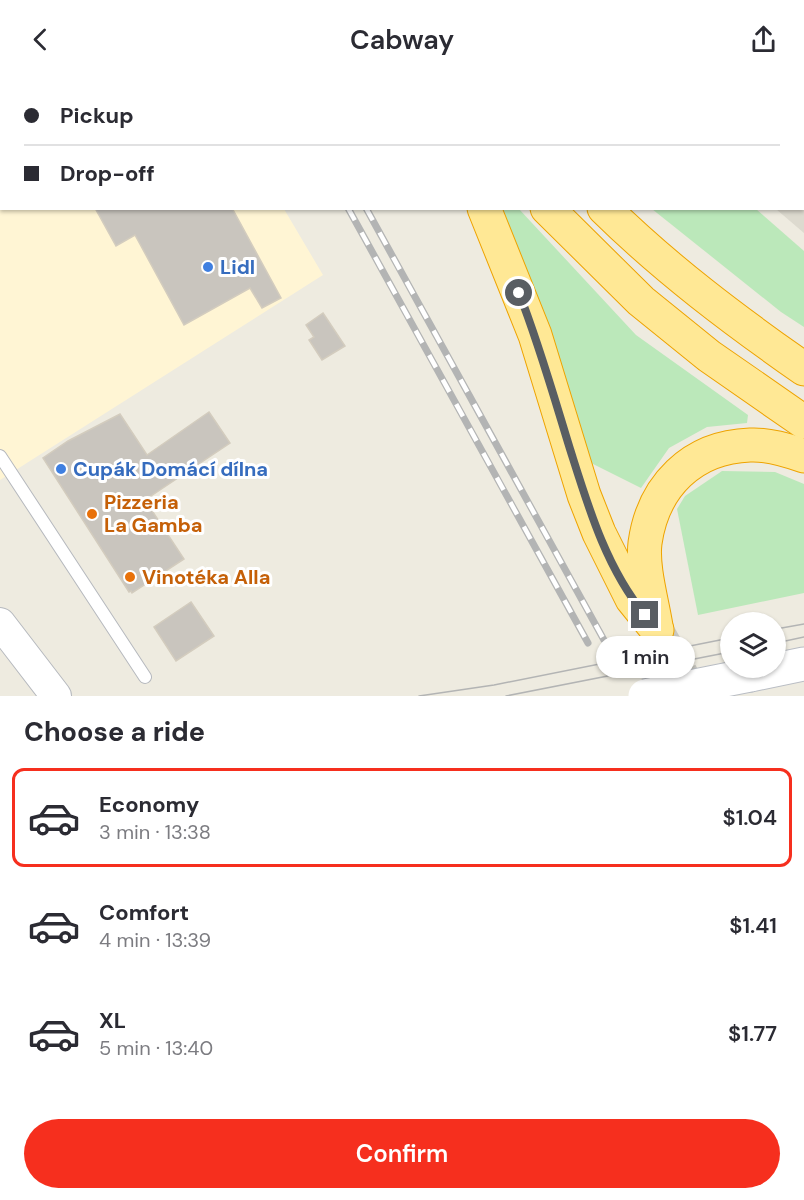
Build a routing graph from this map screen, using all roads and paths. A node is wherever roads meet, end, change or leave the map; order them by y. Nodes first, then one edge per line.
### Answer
1 (485, 210) edge
2 (549, 210) edge
3 (606, 210) edge
4 (804, 369) edge
5 (804, 422) edge
6 (0, 456) edge
7 (804, 456) edge
8 (0, 623) edge
9 (804, 664) edge
10 (146, 678) dead end
11 (56, 696) edge
12 (645, 696) edge

1 - 7 highway
2 - 5 highway
3 - 4 highway
6 - 10 lane
8 - 11 street
9 - 12 main road, bridge

